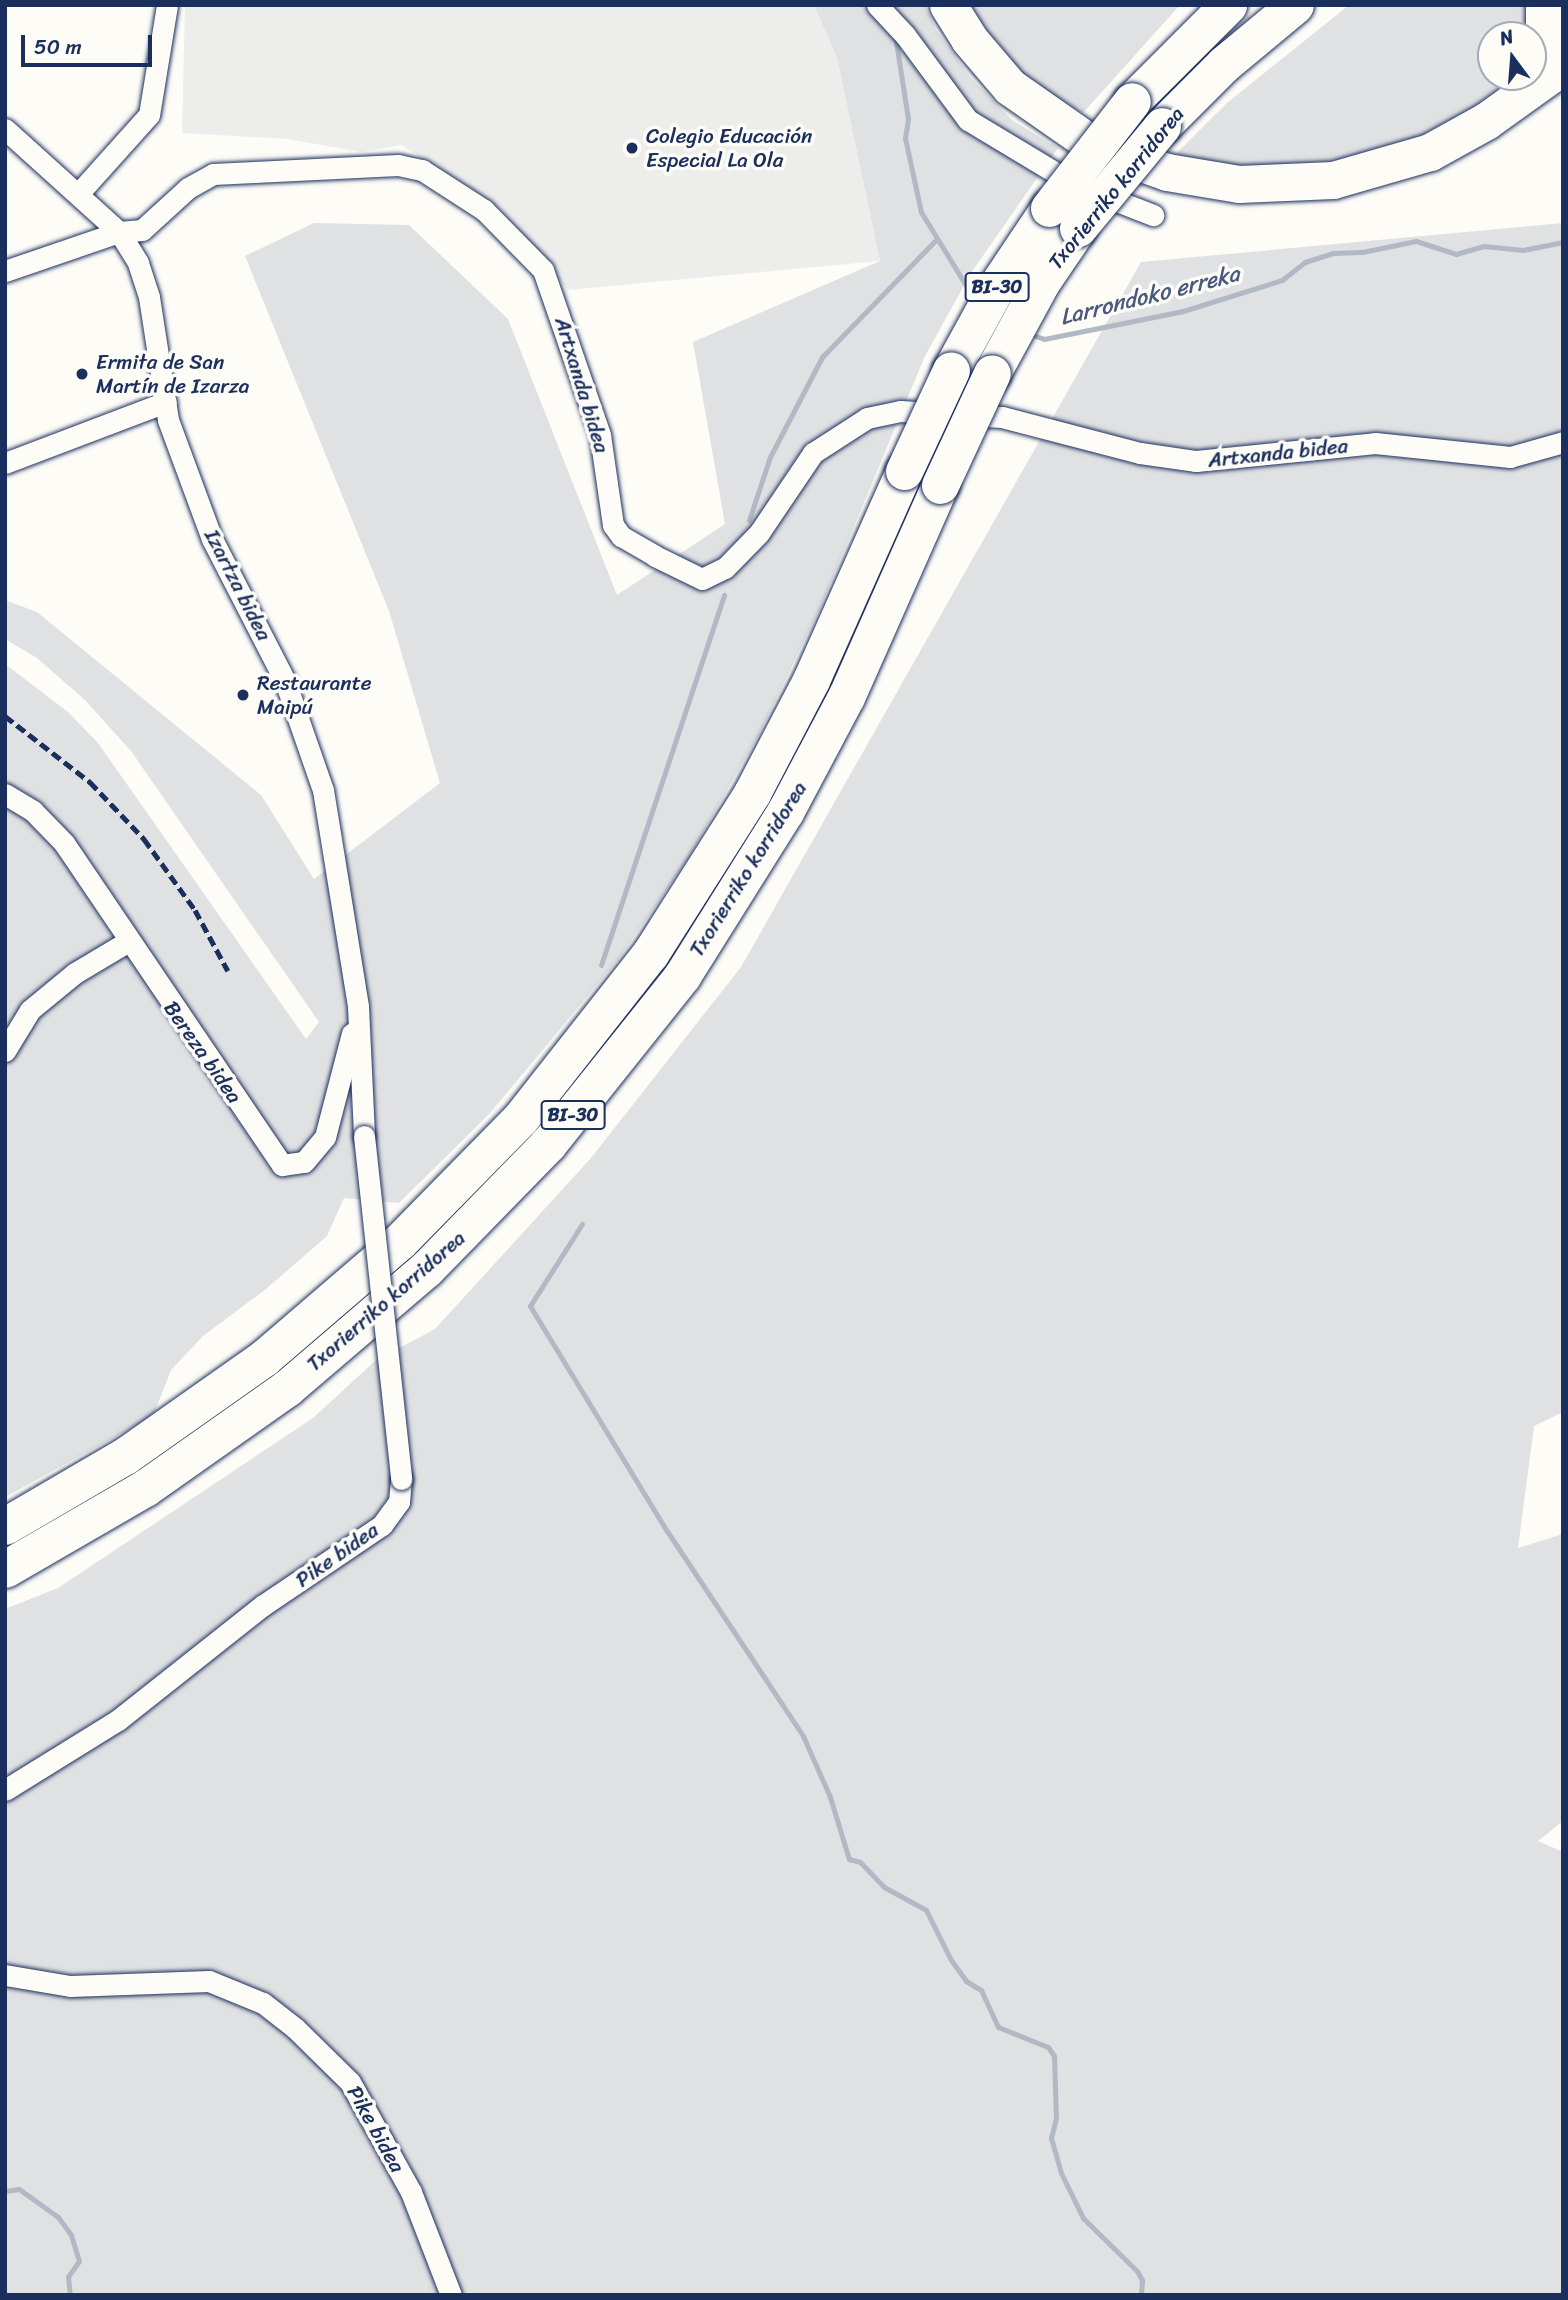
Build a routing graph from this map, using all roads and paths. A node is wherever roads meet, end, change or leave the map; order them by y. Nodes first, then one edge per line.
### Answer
1 (167, 5) edge
2 (877, 5) edge
3 (948, 5) edge
4 (1228, 5) edge
5 (1295, 5) edge
6 (1563, 60) edge
7 (1518, 91) edge
8 (1506, 108) junction
9 (5, 129) edge
10 (78, 194) junction
11 (1153, 215) dead end
12 (119, 232) junction
13 (5, 271) edge
14 (166, 402) junction
15 (1563, 442) edge
16 (5, 463) edge
17 (5, 794) edge
18 (127, 942) junction
19 (358, 1007) junction
20 (5, 1051) edge
21 (364, 1136) joint
22 (5, 1526) edge
23 (5, 1569) edge
24 (5, 1790) edge
25 (5, 1975) edge
26 (451, 2295) edge

1 - 10 street
2 - 11 street
3 - 8 highway
4 - 22 highway, Txorierriko korridorea / BI-30, bridge
5 - 23 highway, Txorierriko korridorea / BI-30, bridge
6 - 8 highway
7 - 8 highway
9 - 10 street, Izartza bidea
10 - 12 street, Izartza bidea
12 - 13 street
12 - 14 street, Izartza bidea
12 - 15 street, Artxanda bidea
14 - 16 street
14 - 19 street, Izartza bidea
17 - 18 street, Bereza bidea
18 - 19 street, Bereza bidea
18 - 20 street
19 - 21 street, Izartza bidea
21 - 24 street, Pike bidea, bridge
25 - 26 street, Pike bidea

